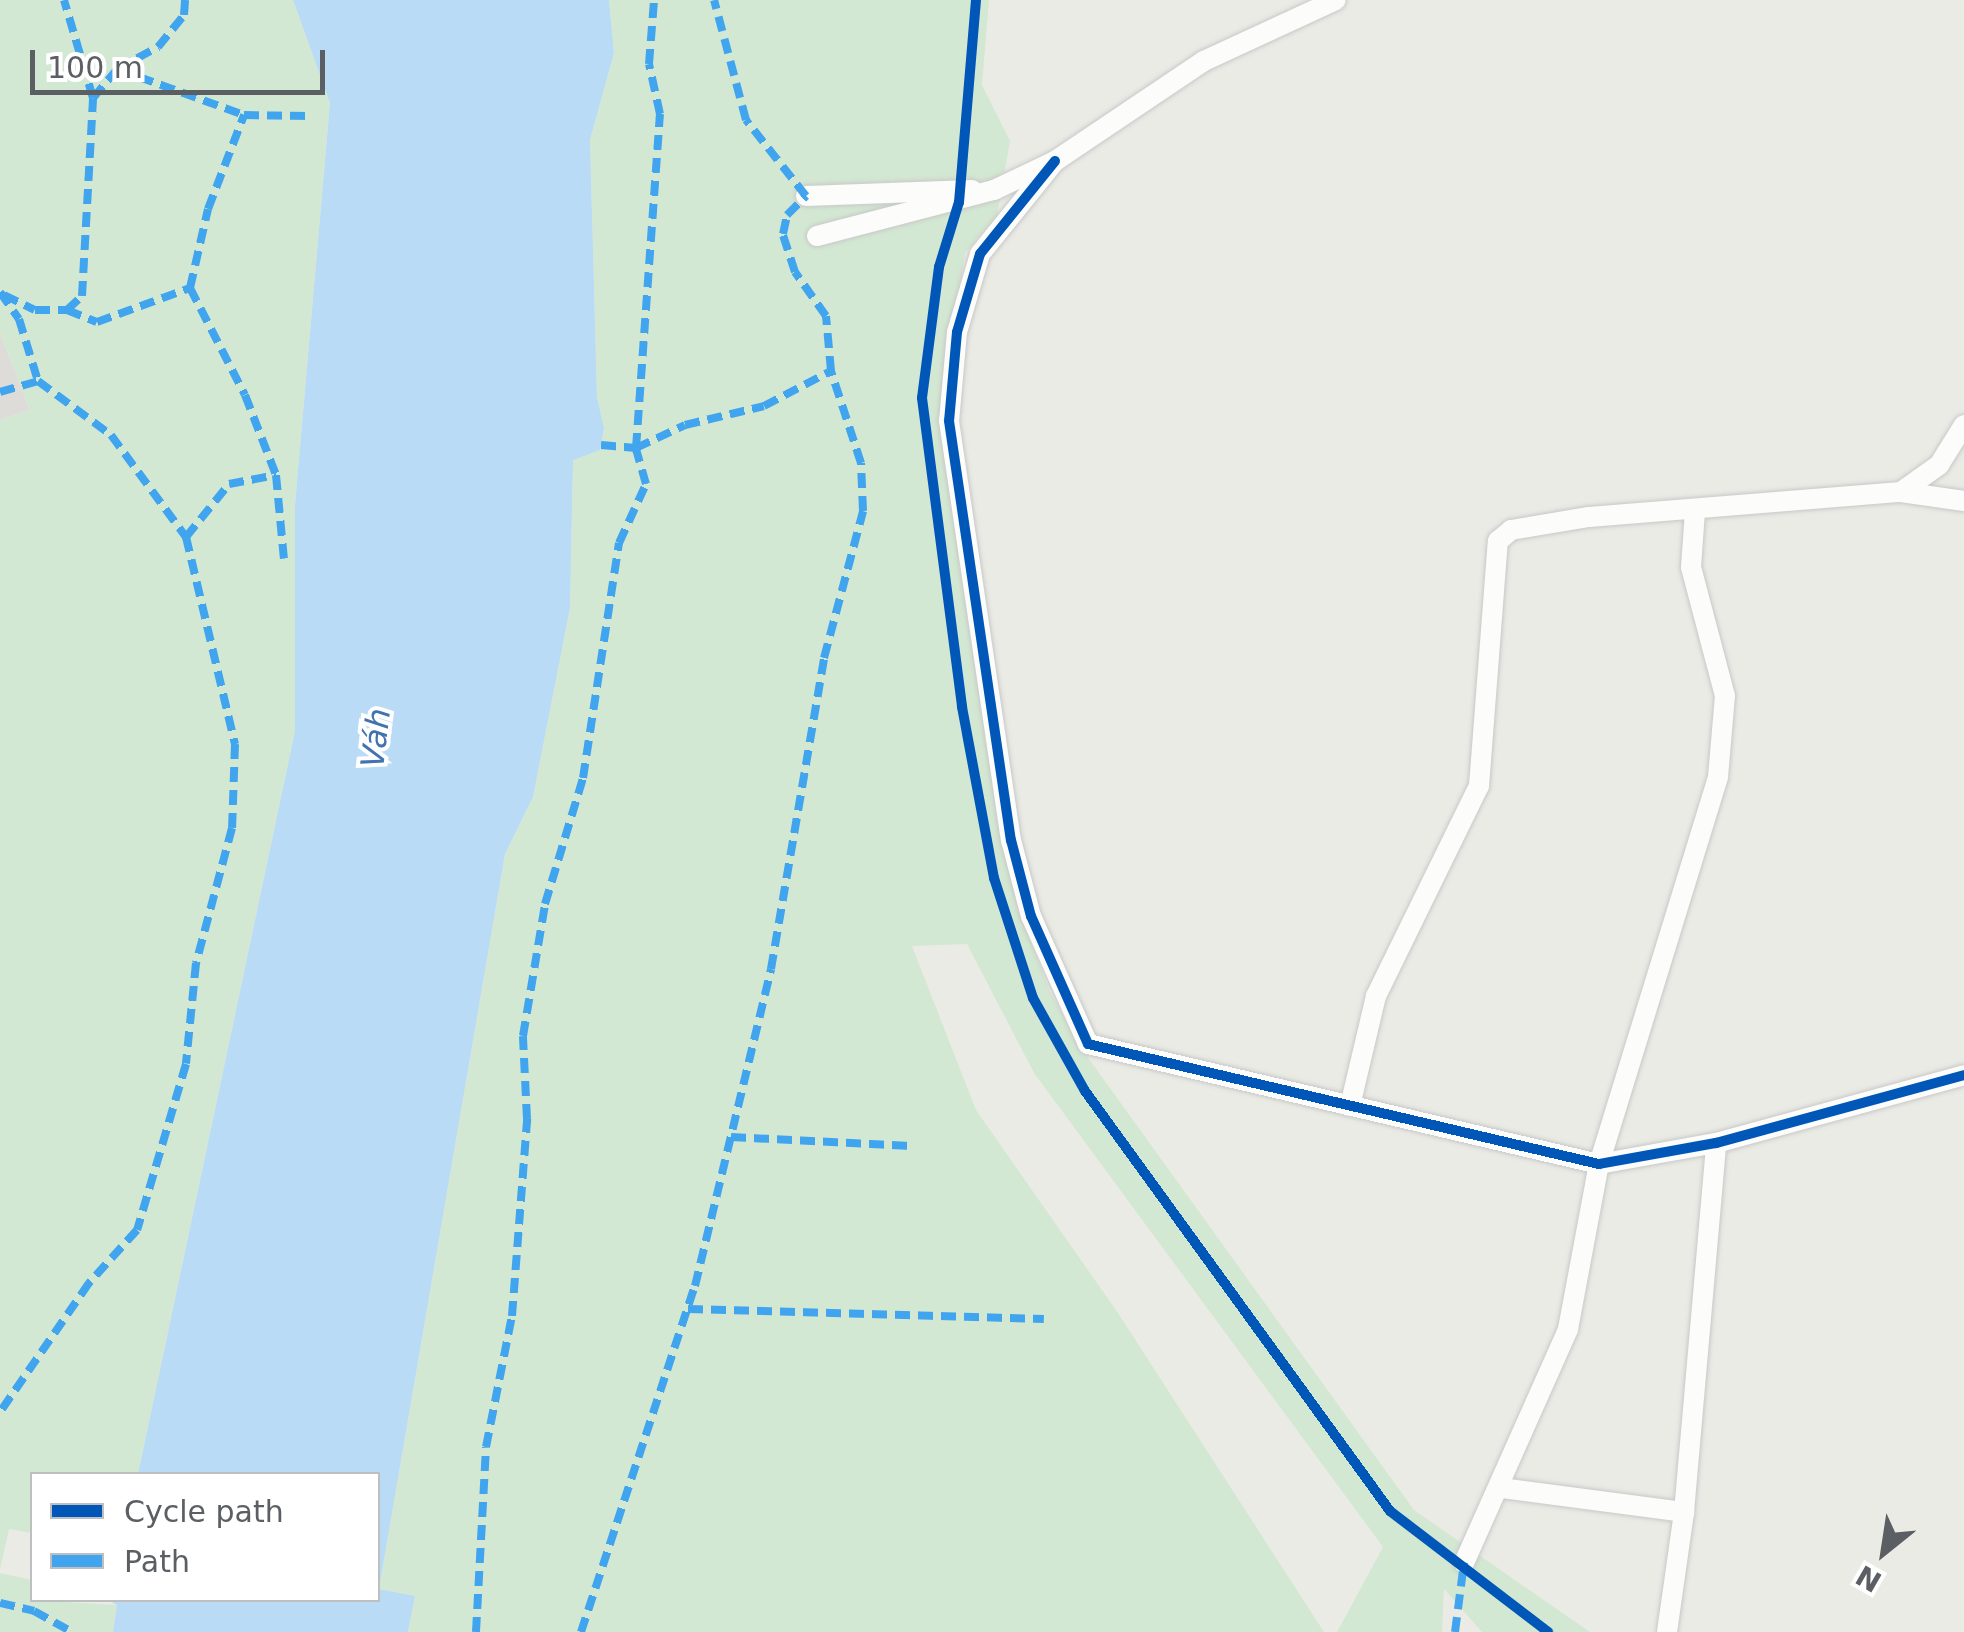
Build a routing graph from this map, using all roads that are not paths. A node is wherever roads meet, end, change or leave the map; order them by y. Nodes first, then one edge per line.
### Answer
1 (1336, 0) edge
2 (1054, 161) junction
3 (994, 190) junction
4 (806, 196) dead end
5 (817, 236) dead end
6 (1964, 425) edge
7 (1901, 492) junction
8 (1964, 501) edge
9 (1695, 511) junction
10 (1964, 1075) edge
11 (1350, 1106) junction
12 (1716, 1144) junction
13 (1598, 1164) junction
14 (1500, 1488) junction
15 (1684, 1512) junction
16 (1464, 1562) dead end
17 (1667, 1632) edge

1 - 2 street
2 - 3 street
2 - 11 street
3 - 4 street
3 - 5 street
6 - 7 street
7 - 8 street
7 - 9 street
9 - 11 street
9 - 13 street
10 - 12 street
11 - 13 street
12 - 13 street
12 - 15 street
13 - 14 street
14 - 15 street
14 - 16 street
15 - 17 street

